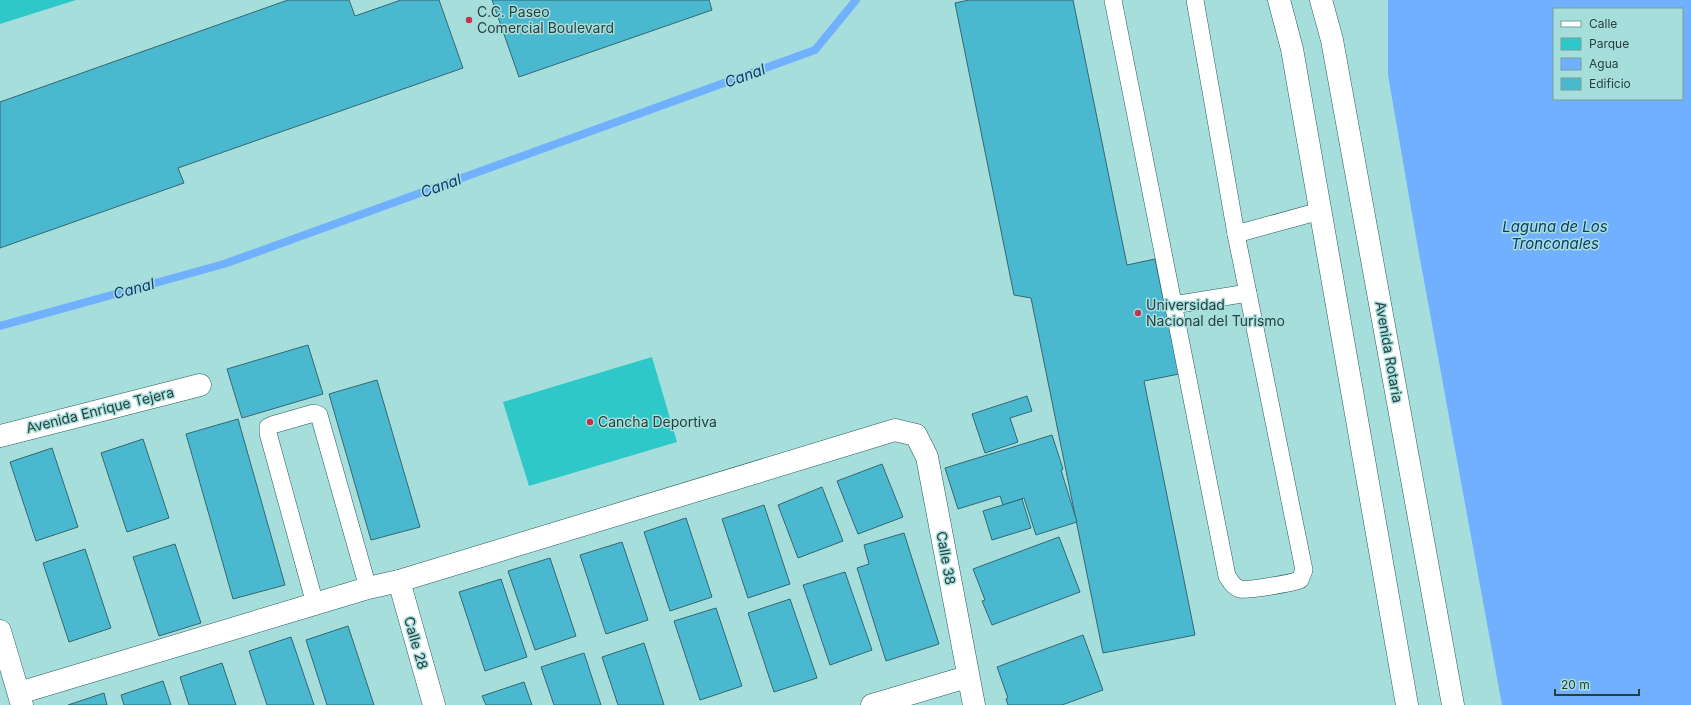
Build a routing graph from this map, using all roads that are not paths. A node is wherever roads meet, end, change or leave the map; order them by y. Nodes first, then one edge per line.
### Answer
1 (1113, 0) edge
2 (1195, 0) edge
3 (1279, 0) edge
4 (1321, 0) edge
5 (1320, 211) junction
6 (1236, 234) junction
7 (1248, 293) junction
8 (1173, 305) junction
9 (200, 385) dead end
10 (0, 436) edge
11 (399, 581) junction
12 (368, 588) junction
13 (315, 604) junction
14 (0, 631) edge
15 (968, 677) junction
16 (20, 699) edge
17 (434, 705) edge
18 (872, 705) edge
19 (974, 705) edge
20 (1407, 705) edge
21 (1452, 705) edge

1 - 8 lane
2 - 6 lane
3 - 5 street
4 - 21 street, Avenida Rotaria
5 - 6 lane
5 - 20 street
6 - 7 lane
7 - 8 lane
7 - 8 lane
9 - 10 street, Avenida Enrique Tejera
11 - 12 street
11 - 15 street, Calle 38
11 - 17 street, Calle 28
12 - 13 street
12 - 13 lane
13 - 16 street
14 - 16 street
15 - 18 street
15 - 19 street, Calle 38

